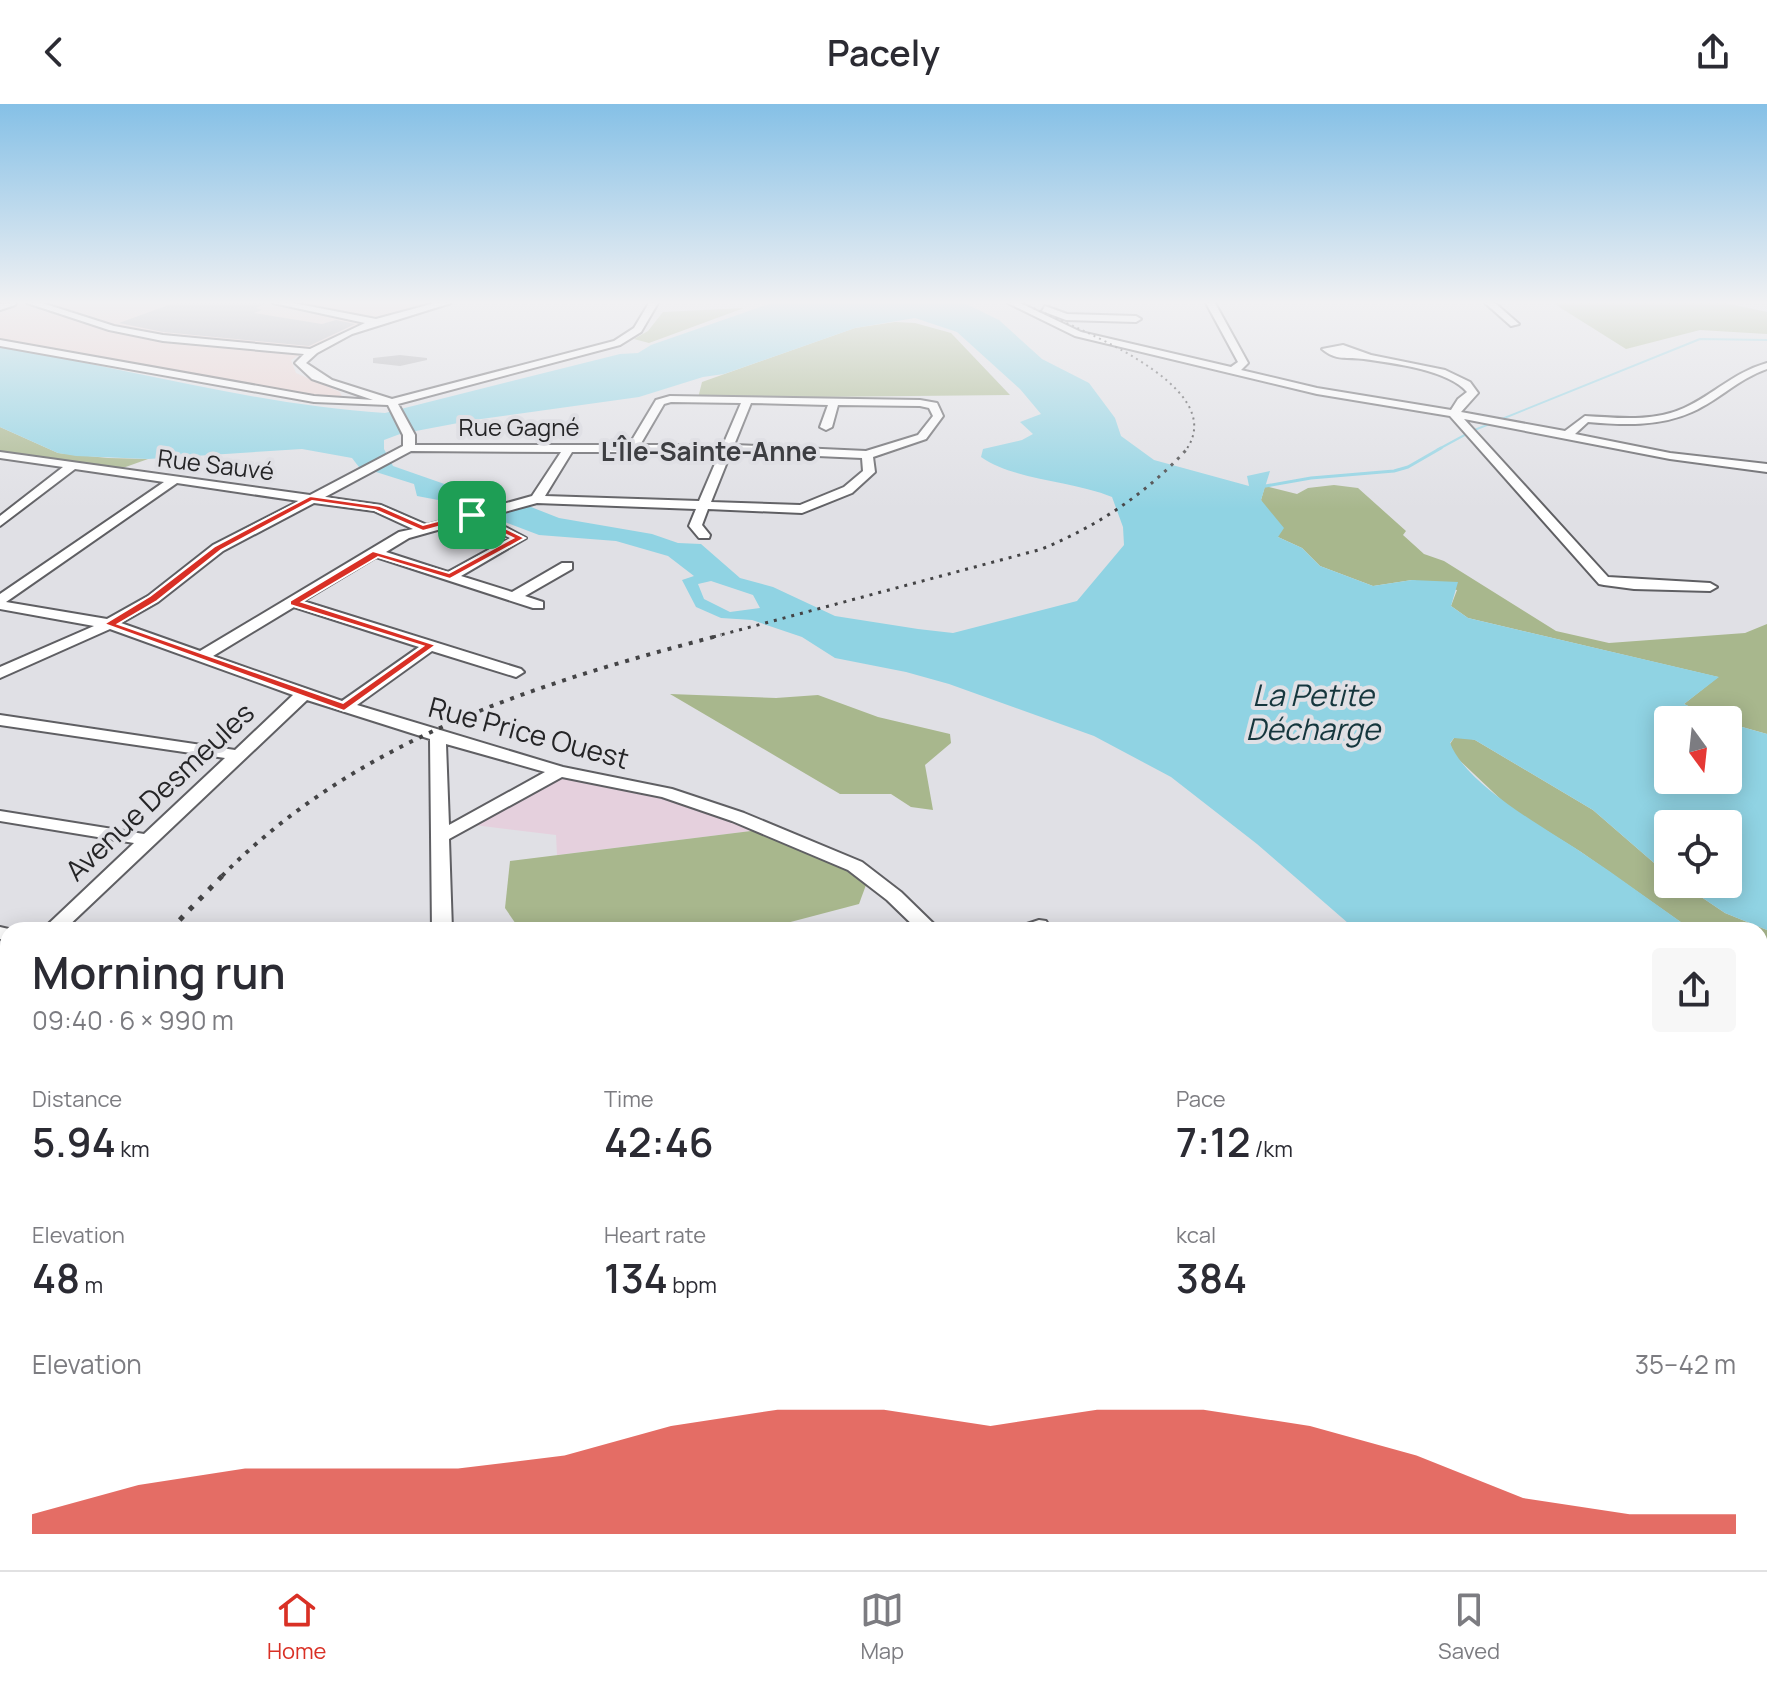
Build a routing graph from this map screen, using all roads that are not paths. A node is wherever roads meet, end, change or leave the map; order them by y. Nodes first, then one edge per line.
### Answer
1 (161, 371) edge
2 (308, 371) edge
3 (513, 371) edge
4 (1240, 371) edge
5 (1437, 371) edge
6 (1751, 371) edge
7 (356, 390) junction
8 (748, 399) junction
9 (834, 401) junction
10 (335, 402) junction
11 (393, 404) junction
12 (1454, 414) junction
13 (826, 427) dead end
14 (1566, 436) junction
15 (406, 445) junction
16 (568, 449) junction
17 (632, 449) junction
18 (725, 449) junction
19 (867, 455) junction
20 (2, 457) edge
21 (72, 466) junction
22 (1767, 468) edge
23 (173, 481) junction
24 (310, 498) junction
25 (531, 500) junction
26 (703, 507) junction
27 (472, 515) junction
28 (0, 522) edge
29 (423, 528) junction
30 (704, 535) dead end
31 (377, 553) junction
32 (567, 566) dead end
33 (450, 576) junction
34 (1710, 587) dead end
35 (513, 597) junction
36 (0, 602) edge
37 (294, 603) junction
38 (538, 605) dead end
39 (109, 624) junction
40 (431, 645) junction
41 (201, 657) junction
42 (516, 672) dead end
43 (0, 673) edge
44 (304, 694) junction
45 (344, 707) junction
46 (0, 720) edge
47 (438, 736) junction
48 (236, 755) junction
49 (560, 771) junction
50 (0, 816) edge
51 (441, 836) junction
52 (148, 840) junction
53 (61, 922) edge
54 (442, 922) edge
55 (922, 922) edge

1 - 10 street
2 - 7 street
3 - 11 street
4 - 12 street
5 - 12 street
6 - 14 street
7 - 10 street
7 - 11 street
8 - 9 street
8 - 17 street
8 - 18 street
9 - 13 street
9 - 19 street
10 - 11 street
11 - 15 street
12 - 14 street
12 - 34 street
14 - 22 street
15 - 16 street, Rue Gagné
15 - 24 street
16 - 17 street, Rue Gagné
16 - 25 street
17 - 18 street, Rue Gagné
18 - 19 street, Rue Gagné
18 - 26 street
19 - 26 street
20 - 21 street, Rue Sauvé
21 - 23 street, Rue Sauvé
21 - 28 street
23 - 24 street, Rue Sauvé
23 - 36 street
24 - 29 street, Rue Sauvé
24 - 39 street
25 - 26 street
25 - 27 street
26 - 30 street
27 - 29 street
27 - 33 street
29 - 31 street
31 - 33 street
31 - 37 street
32 - 35 street
33 - 35 street
35 - 38 street
36 - 39 street, Rue Price Ouest
37 - 40 street
37 - 41 street
39 - 41 street, Rue Price Ouest
39 - 43 street
40 - 42 street
40 - 45 street
41 - 44 street, Rue Price Ouest
44 - 45 street, Rue Price Ouest
44 - 48 street, Avenue Desmeules
45 - 47 street, Rue Price Ouest
46 - 48 street
47 - 49 street, Rue Price Ouest
47 - 51 street
48 - 52 street, Avenue Desmeules
49 - 51 street
49 - 55 street, Rue Price Ouest
50 - 52 street
51 - 54 street
52 - 53 street, Avenue Desmeules

